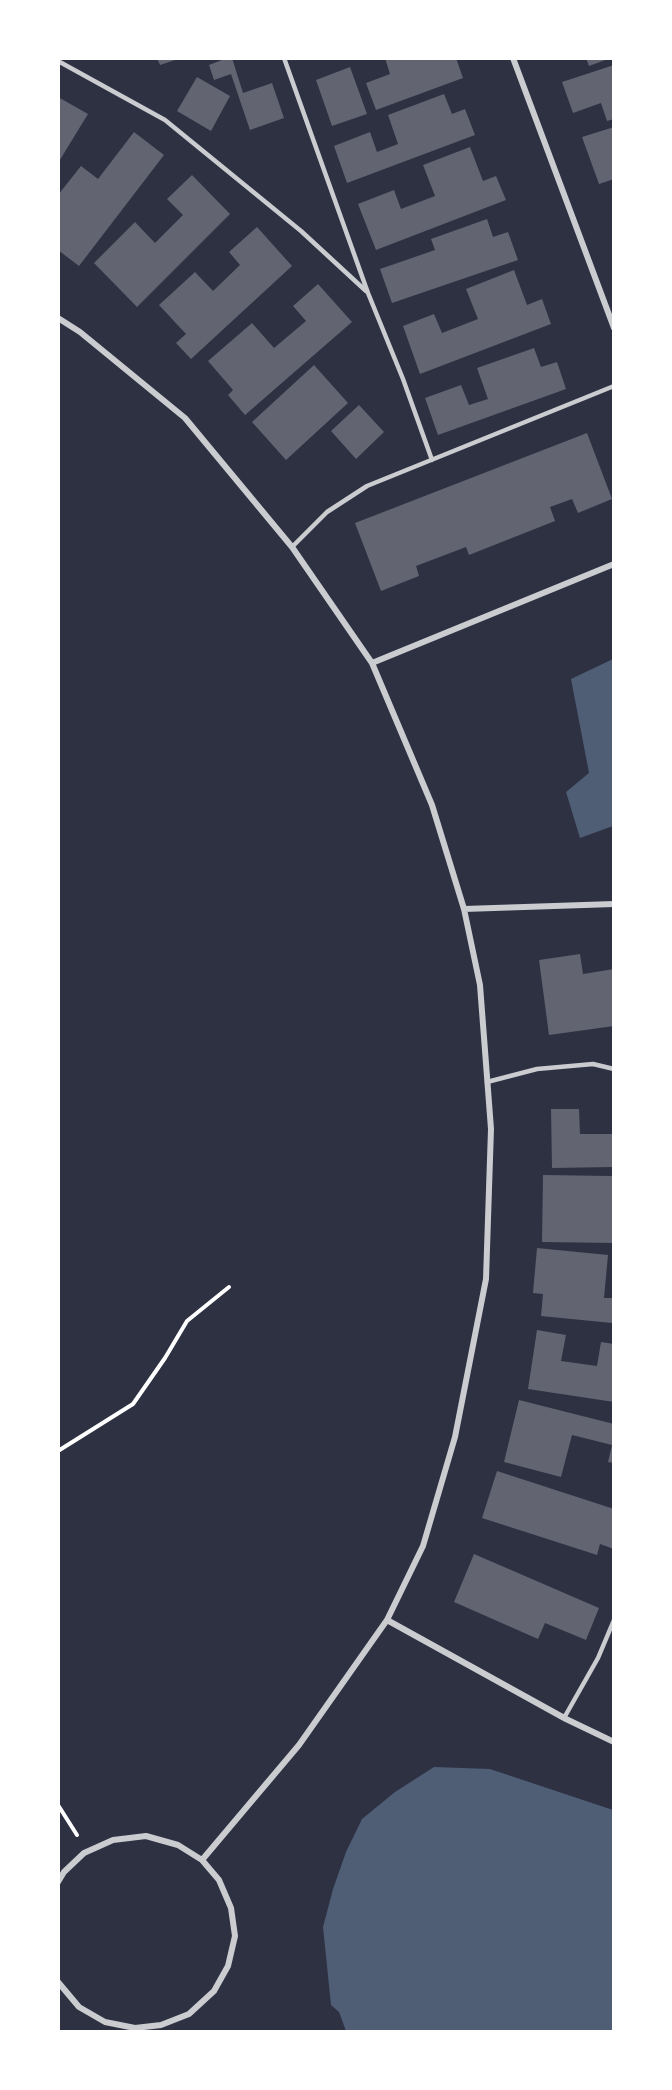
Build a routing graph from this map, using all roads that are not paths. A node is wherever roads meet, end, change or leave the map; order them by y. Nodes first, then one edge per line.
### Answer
1 (284, 58) edge
2 (513, 58) edge
3 (58, 61) edge
4 (368, 293) junction
5 (58, 318) edge
6 (614, 328) edge
7 (614, 386) edge
8 (432, 460) junction
9 (292, 547) junction
10 (614, 564) edge
11 (372, 663) junction
12 (614, 904) edge
13 (464, 909) junction
14 (614, 1069) edge
15 (488, 1082) junction
16 (387, 1620) junction
17 (614, 1620) edge
18 (564, 1718) junction
19 (614, 1742) edge
20 (202, 1860) junction
21 (58, 1882) edge
22 (58, 1982) edge
23 (163, 2028) edge

1 - 4 lane
2 - 6 street
3 - 4 lane
4 - 8 lane
5 - 9 street
7 - 8 lane
8 - 9 lane
9 - 11 street
10 - 11 street
11 - 13 street
12 - 13 street
13 - 15 street
14 - 15 lane
15 - 16 street
16 - 18 street
16 - 20 street
17 - 18 lane
18 - 19 street
20 - 21 street
20 - 23 street
22 - 23 street

